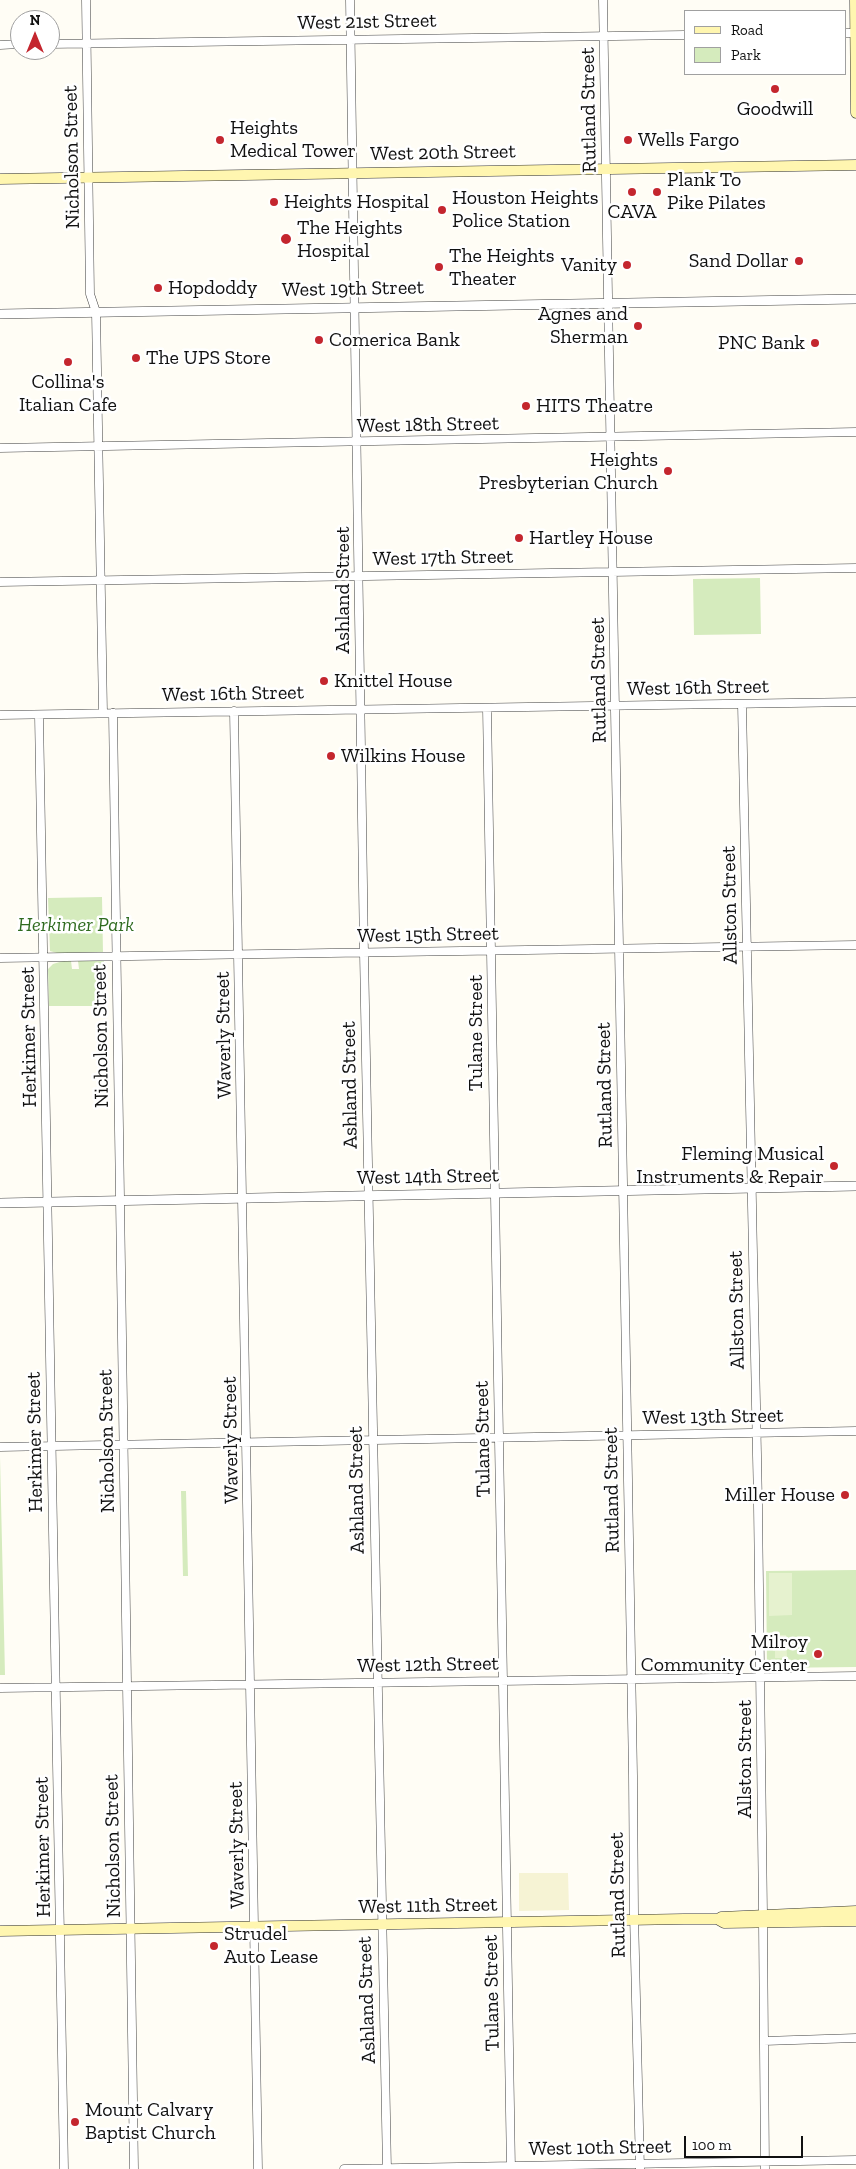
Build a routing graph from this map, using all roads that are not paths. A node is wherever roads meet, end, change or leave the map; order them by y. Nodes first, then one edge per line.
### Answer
1 (86, 0) edge
2 (350, 0) edge
3 (603, 0) edge
4 (855, 0) edge
5 (852, 33) edge
6 (684, 34) edge
7 (604, 36) junction
8 (351, 38) junction
9 (87, 43) junction
10 (60, 44) edge
11 (856, 113) edge
12 (856, 165) edge
13 (606, 168) junction
14 (352, 172) junction
15 (90, 177) junction
16 (0, 179) edge
17 (856, 299) edge
18 (608, 303) junction
19 (355, 306) junction
20 (96, 312) junction
21 (0, 314) edge
22 (856, 432) edge
23 (611, 437) junction
24 (358, 443) junction
25 (98, 446) junction
26 (0, 448) edge
27 (856, 568) edge
28 (613, 572) junction
29 (358, 576) junction
30 (100, 579) junction
31 (0, 582) edge
32 (856, 702) edge
33 (742, 704) junction
34 (615, 706) junction
35 (360, 708) junction
36 (487, 708) junction
37 (234, 711) junction
38 (103, 713) junction
39 (112, 713) junction
40 (39, 714) junction
41 (0, 715) edge
42 (747, 946) junction
43 (856, 946) edge
44 (619, 948) junction
45 (492, 950) junction
46 (364, 953) junction
47 (239, 955) junction
48 (116, 957) junction
49 (0, 958) edge
50 (44, 958) junction
51 (856, 1186) edge
52 (751, 1187) junction
53 (624, 1190) junction
54 (494, 1193) junction
55 (368, 1196) junction
56 (243, 1198) junction
57 (119, 1201) junction
58 (48, 1202) junction
59 (0, 1203) edge
60 (856, 1431) edge
61 (755, 1433) junction
62 (628, 1435) junction
63 (499, 1437) junction
64 (372, 1438) junction
65 (247, 1442) junction
66 (122, 1443) junction
67 (51, 1446) junction
68 (0, 1447) edge
69 (856, 1676) edge
70 (760, 1677) junction
71 (632, 1679) junction
72 (503, 1681) junction
73 (377, 1682) junction
74 (251, 1684) junction
75 (129, 1686) junction
76 (56, 1687) junction
77 (0, 1688) edge
78 (856, 1912) edge
79 (763, 1918) junction
80 (634, 1920) junction
81 (856, 1921) edge
82 (508, 1923) junction
83 (381, 1925) junction
84 (254, 1927) junction
85 (130, 1928) junction
86 (61, 1929) junction
87 (0, 1930) edge
88 (856, 2038) edge
89 (764, 2041) junction
90 (856, 2160) edge
91 (765, 2165) edge
92 (640, 2166) edge
93 (511, 2168) edge
94 (64, 2169) edge
95 (134, 2169) edge
96 (258, 2169) edge
97 (344, 2169) edge
98 (387, 2169) edge

1 - 9 street, Nicholson Street
2 - 8 street, Ashland Street
3 - 7 street, Rutland Street
4 - 5 main road
5 - 11 main road
6 - 7 street, West 21st Street
7 - 8 street, West 21st Street
7 - 13 street, Rutland Street
8 - 9 street, West 21st Street
8 - 14 street, Ashland Street
9 - 10 street, West 21st Street
9 - 15 street, Nicholson Street
12 - 13 main road, West 20th Street
13 - 14 main road, West 20th Street
13 - 18 street, Rutland Street
14 - 15 main road, West 20th Street
14 - 19 street, Ashland Street
15 - 16 main road, West 20th Street
15 - 20 street, Nicholson Street
17 - 18 street, West 19th Street
18 - 19 street, West 19th Street
18 - 23 street, Rutland Street
19 - 20 street, West 19th Street
19 - 24 street, Ashland Street
20 - 21 street, West 19th Street
20 - 25 street, Nicholson Street
22 - 23 street, West 18th Street
23 - 24 street, West 18th Street
23 - 28 street, Rutland Street
24 - 25 street, West 18th Street
24 - 29 street, Ashland Street
25 - 26 street, West 18th Street
25 - 30 street, Nicholson Street
27 - 28 street, West 17th Street
28 - 29 street, West 17th Street
28 - 34 street, Rutland Street
29 - 30 street, West 17th Street
29 - 35 street, Ashland Street
30 - 31 street, West 17th Street
30 - 38 street, Nicholson Street
32 - 33 street, West 16th Street
33 - 34 street, West 16th Street
33 - 42 street, Allston Street
34 - 36 street, West 16th Street
34 - 44 street, Rutland Street
35 - 36 street, West 16th Street
35 - 37 street, West 16th Street
35 - 46 street, Ashland Street
36 - 45 street, Tulane Street
37 - 39 street, West 16th Street
37 - 47 street, Waverly Street
38 - 39 street, West 16th Street
38 - 40 street, West 16th Street
39 - 48 street, Nicholson Street
40 - 41 street, West 16th Street
40 - 50 street, Herkimer Street
42 - 43 street, West 15th Street
42 - 44 street, West 15th Street
42 - 52 street, Allston Street
44 - 45 street, West 15th Street
44 - 53 street, Rutland Street
45 - 46 street, West 15th Street
45 - 54 street, Tulane Street
46 - 47 street, West 15th Street
46 - 55 street, Ashland Street
47 - 48 street, West 15th Street
47 - 56 street, Waverly Street
48 - 50 street, West 15th Street
48 - 57 street, Nicholson Street
49 - 50 street, West 15th Street
50 - 58 street, Herkimer Street
51 - 52 street, West 14th Street
52 - 53 street, West 14th Street
52 - 61 street, Allston Street
53 - 54 street, West 14th Street
53 - 62 street, Rutland Street
54 - 55 street, West 14th Street
54 - 63 street, Tulane Street
55 - 56 street, West 14th Street
55 - 64 street, Ashland Street
56 - 57 street, West 14th Street
56 - 65 street, Waverly Street
57 - 58 street, West 14th Street
57 - 66 street, Nicholson Street
58 - 59 street, West 14th Street
58 - 67 street, Herkimer Street
60 - 61 street, West 13th Street
61 - 62 street, West 13th Street
61 - 70 street, Allston Street
62 - 63 street, West 13th Street
62 - 71 street, Rutland Street
63 - 64 street, West 13th Street
63 - 72 street, Tulane Street
64 - 65 street, West 13th Street
64 - 73 street, Ashland Street
65 - 66 street, West 13th Street
65 - 74 street, Waverly Street
66 - 67 street, West 13th Street
66 - 75 street, Nicholson Street
67 - 68 street, West 13th Street
67 - 76 street, Herkimer Street
69 - 70 street, West 12th Street
70 - 71 street, West 12th Street
70 - 79 street, Allston Street
71 - 72 street, West 12th Street
71 - 80 street, Rutland Street
72 - 73 street, West 12th Street
72 - 82 street, Tulane Street
73 - 74 street, West 12th Street
73 - 83 street, Ashland Street
74 - 75 street, West 12th Street
74 - 84 street, Waverly Street
75 - 76 street, West 12th Street
75 - 85 street, Nicholson Street
76 - 77 street, West 12th Street
76 - 86 street, Herkimer Street
78 - 79 main road
79 - 80 main road, West 11th Street
79 - 81 main road, West 11th Street
79 - 89 street, Allston Street
80 - 82 main road, West 11th Street
80 - 92 street, Rutland Street
82 - 83 main road, West 11th Street
82 - 93 street, Tulane Street
83 - 84 main road, West 11th Street
83 - 98 street, Ashland Street
84 - 85 main road, West 11th Street
84 - 96 street, Waverly Street
85 - 86 main road, West 11th Street
85 - 95 street, Nicholson Street
86 - 87 main road, West 11th Street
86 - 94 street, Herkimer Street
88 - 89 street
89 - 91 street, Allston Street
90 - 91 street, West 10th Street
91 - 92 street, West 10th Street
92 - 93 street, West 10th Street
93 - 98 street, West 10th Street
97 - 98 street, West 10th Street

